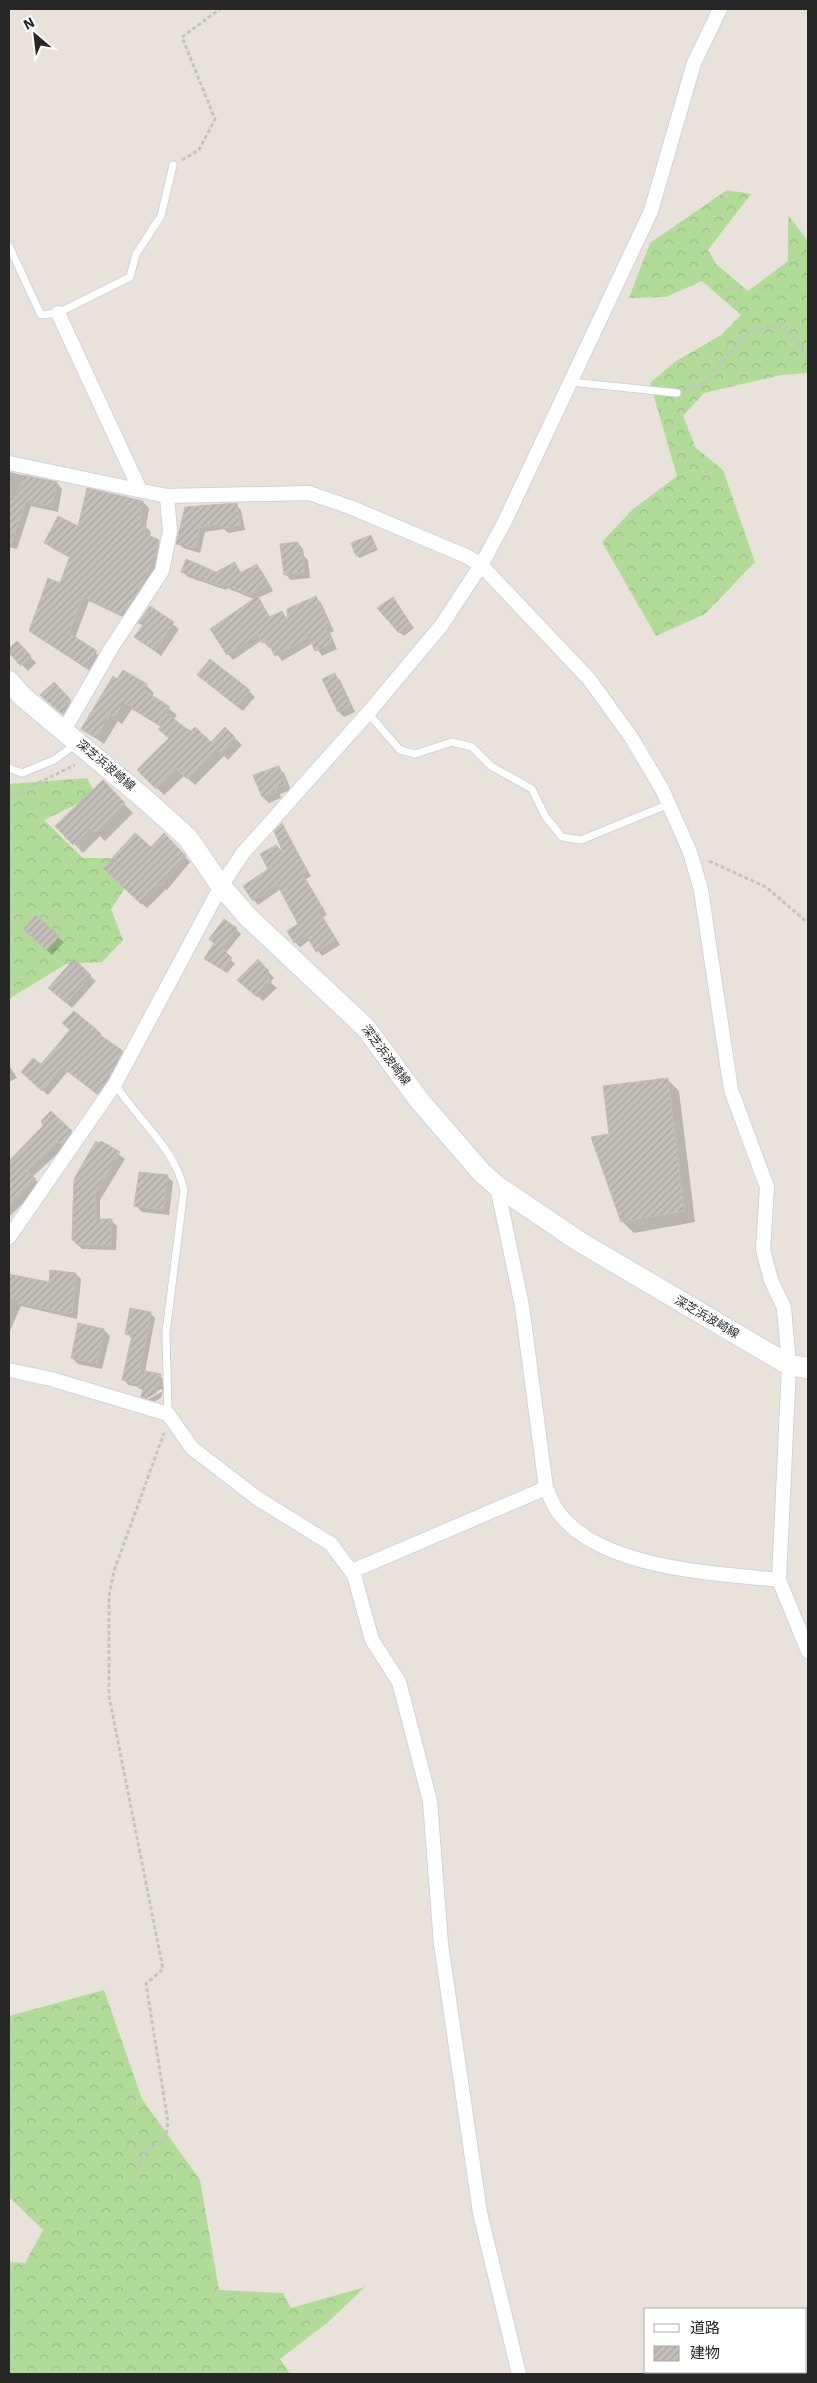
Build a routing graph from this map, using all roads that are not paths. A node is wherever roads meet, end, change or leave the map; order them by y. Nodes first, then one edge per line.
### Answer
1 (720, 9) edge
2 (173, 165) road end
3 (9, 246) edge
4 (58, 313) junction
5 (570, 382) junction
6 (677, 393) road end
7 (9, 463) edge
8 (140, 490) junction
9 (168, 496) junction
10 (481, 565) junction
11 (9, 680) edge
12 (368, 713) junction
13 (72, 736) junction
14 (9, 768) edge
15 (669, 804) junction
16 (221, 886) junction
17 (115, 1084) junction
18 (497, 1186) junction
19 (9, 1237) edge
20 (799, 1367) edge
21 (9, 1370) edge
22 (169, 1416) junction
23 (546, 1488) junction
24 (352, 1571) junction
25 (779, 1580) junction
26 (808, 1651) edge
27 (520, 2374) edge

1 - 5 street
2 - 4 lane
3 - 4 lane
4 - 8 street
5 - 6 lane
5 - 10 street
7 - 8 street
8 - 9 street
9 - 10 street
9 - 13 street
10 - 12 street
10 - 15 street
11 - 13 main road, 深芝浜波崎線
12 - 15 lane
12 - 16 street
13 - 14 lane
13 - 16 main road, 深芝浜波崎線
15 - 20 street
16 - 17 street
16 - 18 main road, 深芝浜波崎線
17 - 19 street
17 - 22 lane
18 - 20 main road, 深芝浜波崎線
18 - 23 street
20 - 25 street
21 - 22 street
22 - 24 street
23 - 24 street
23 - 25 street
24 - 27 street
25 - 26 street

